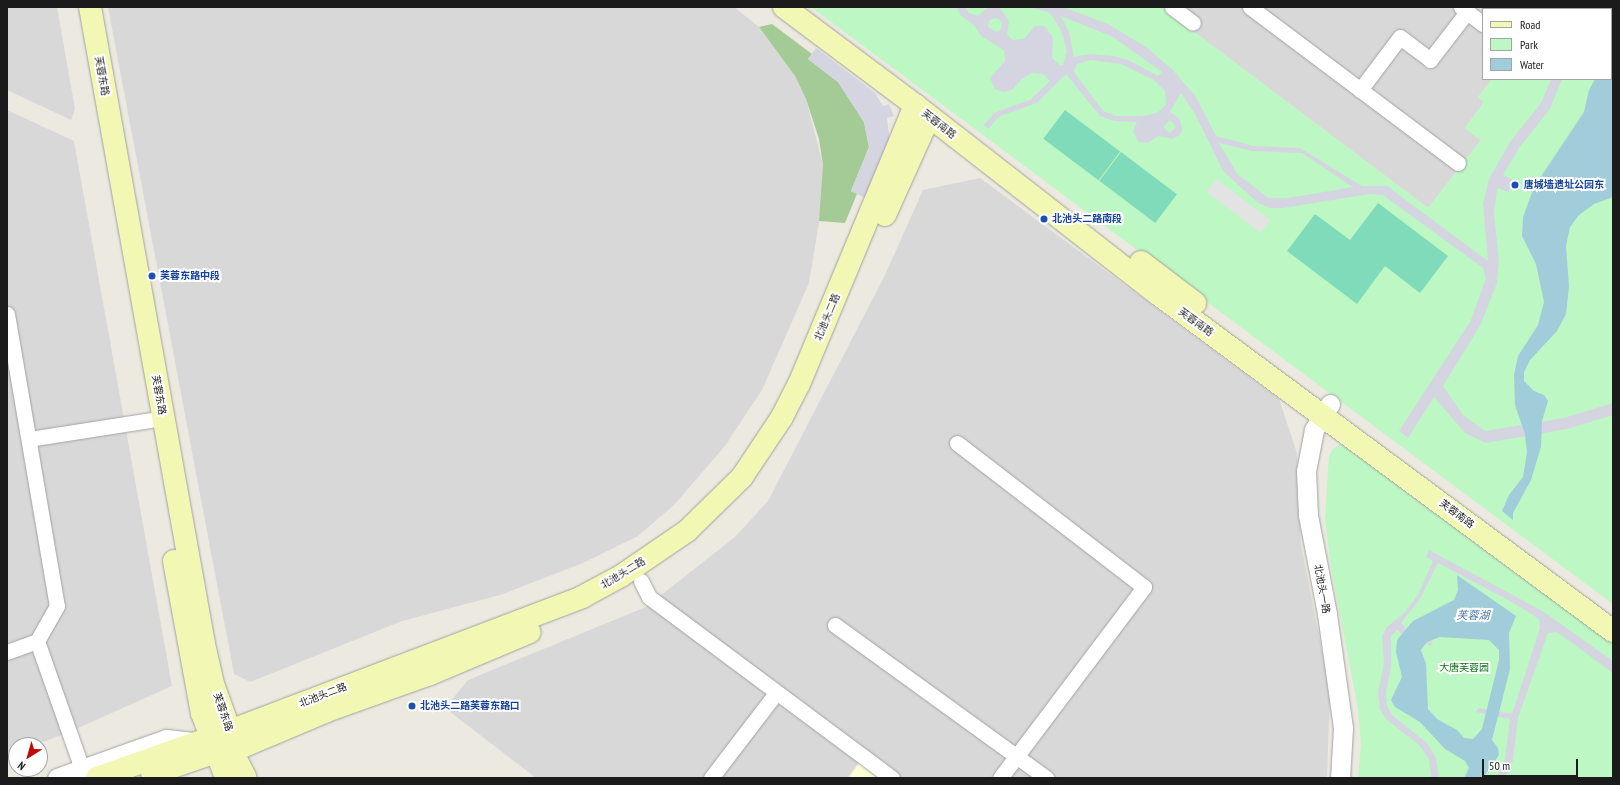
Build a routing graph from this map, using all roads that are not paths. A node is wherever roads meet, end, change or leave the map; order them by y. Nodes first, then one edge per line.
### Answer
1 (76, 7) edge
2 (90, 7) edge
3 (784, 7) edge
4 (802, 7) edge
5 (1172, 7) edge
6 (1250, 7) edge
7 (1464, 9) edge
8 (1193, 23) dead end
9 (1482, 23) edge
10 (1360, 90) junction
11 (922, 111) junction
12 (1458, 163) dead end
13 (7, 314) edge
14 (1326, 409) junction
15 (151, 420) junction
16 (29, 439) junction
17 (958, 443) dead end
18 (641, 581) junction
19 (1613, 618) edge
20 (834, 625) dead end
21 (1613, 631) edge
22 (37, 641) junction
23 (7, 652) edge
24 (776, 693) junction
25 (214, 745) junction
26 (1017, 756) junction
27 (89, 774) edge
28 (57, 778) edge
29 (141, 778) edge
30 (179, 778) edge
31 (226, 778) edge
32 (246, 778) edge
33 (711, 778) edge
34 (892, 778) edge
35 (1000, 778) edge
36 (1046, 778) edge
37 (1340, 778) edge

1 - 15 main road, 芙蓉东路
2 - 25 main road, 芙蓉东路
3 - 11 main road, 芙蓉南路
4 - 14 main road, 芙蓉南路
5 - 8 street
6 - 10 street
7 - 9 street
7 - 10 street
10 - 12 street
11 - 14 main road, 芙蓉南路
11 - 18 main road, 北池头二路
11 - 25 main road, 北池头二路
13 - 16 street
14 - 19 main road, 芙蓉南路
14 - 21 main road, 芙蓉南路
14 - 37 street, 北池头一路
15 - 16 street
15 - 25 main road, 芙蓉东路
16 - 22 street
17 - 26 street
18 - 24 street
18 - 25 main road, 北池头二路
20 - 26 street
22 - 23 street
22 - 27 street
24 - 33 street
24 - 34 street
25 - 27 main road, 北池头二路
25 - 29 main road, 北池头二路
25 - 30 street
25 - 31 main road, 芙蓉东路
25 - 32 main road, 芙蓉东路
26 - 35 street
26 - 36 street
27 - 28 street

